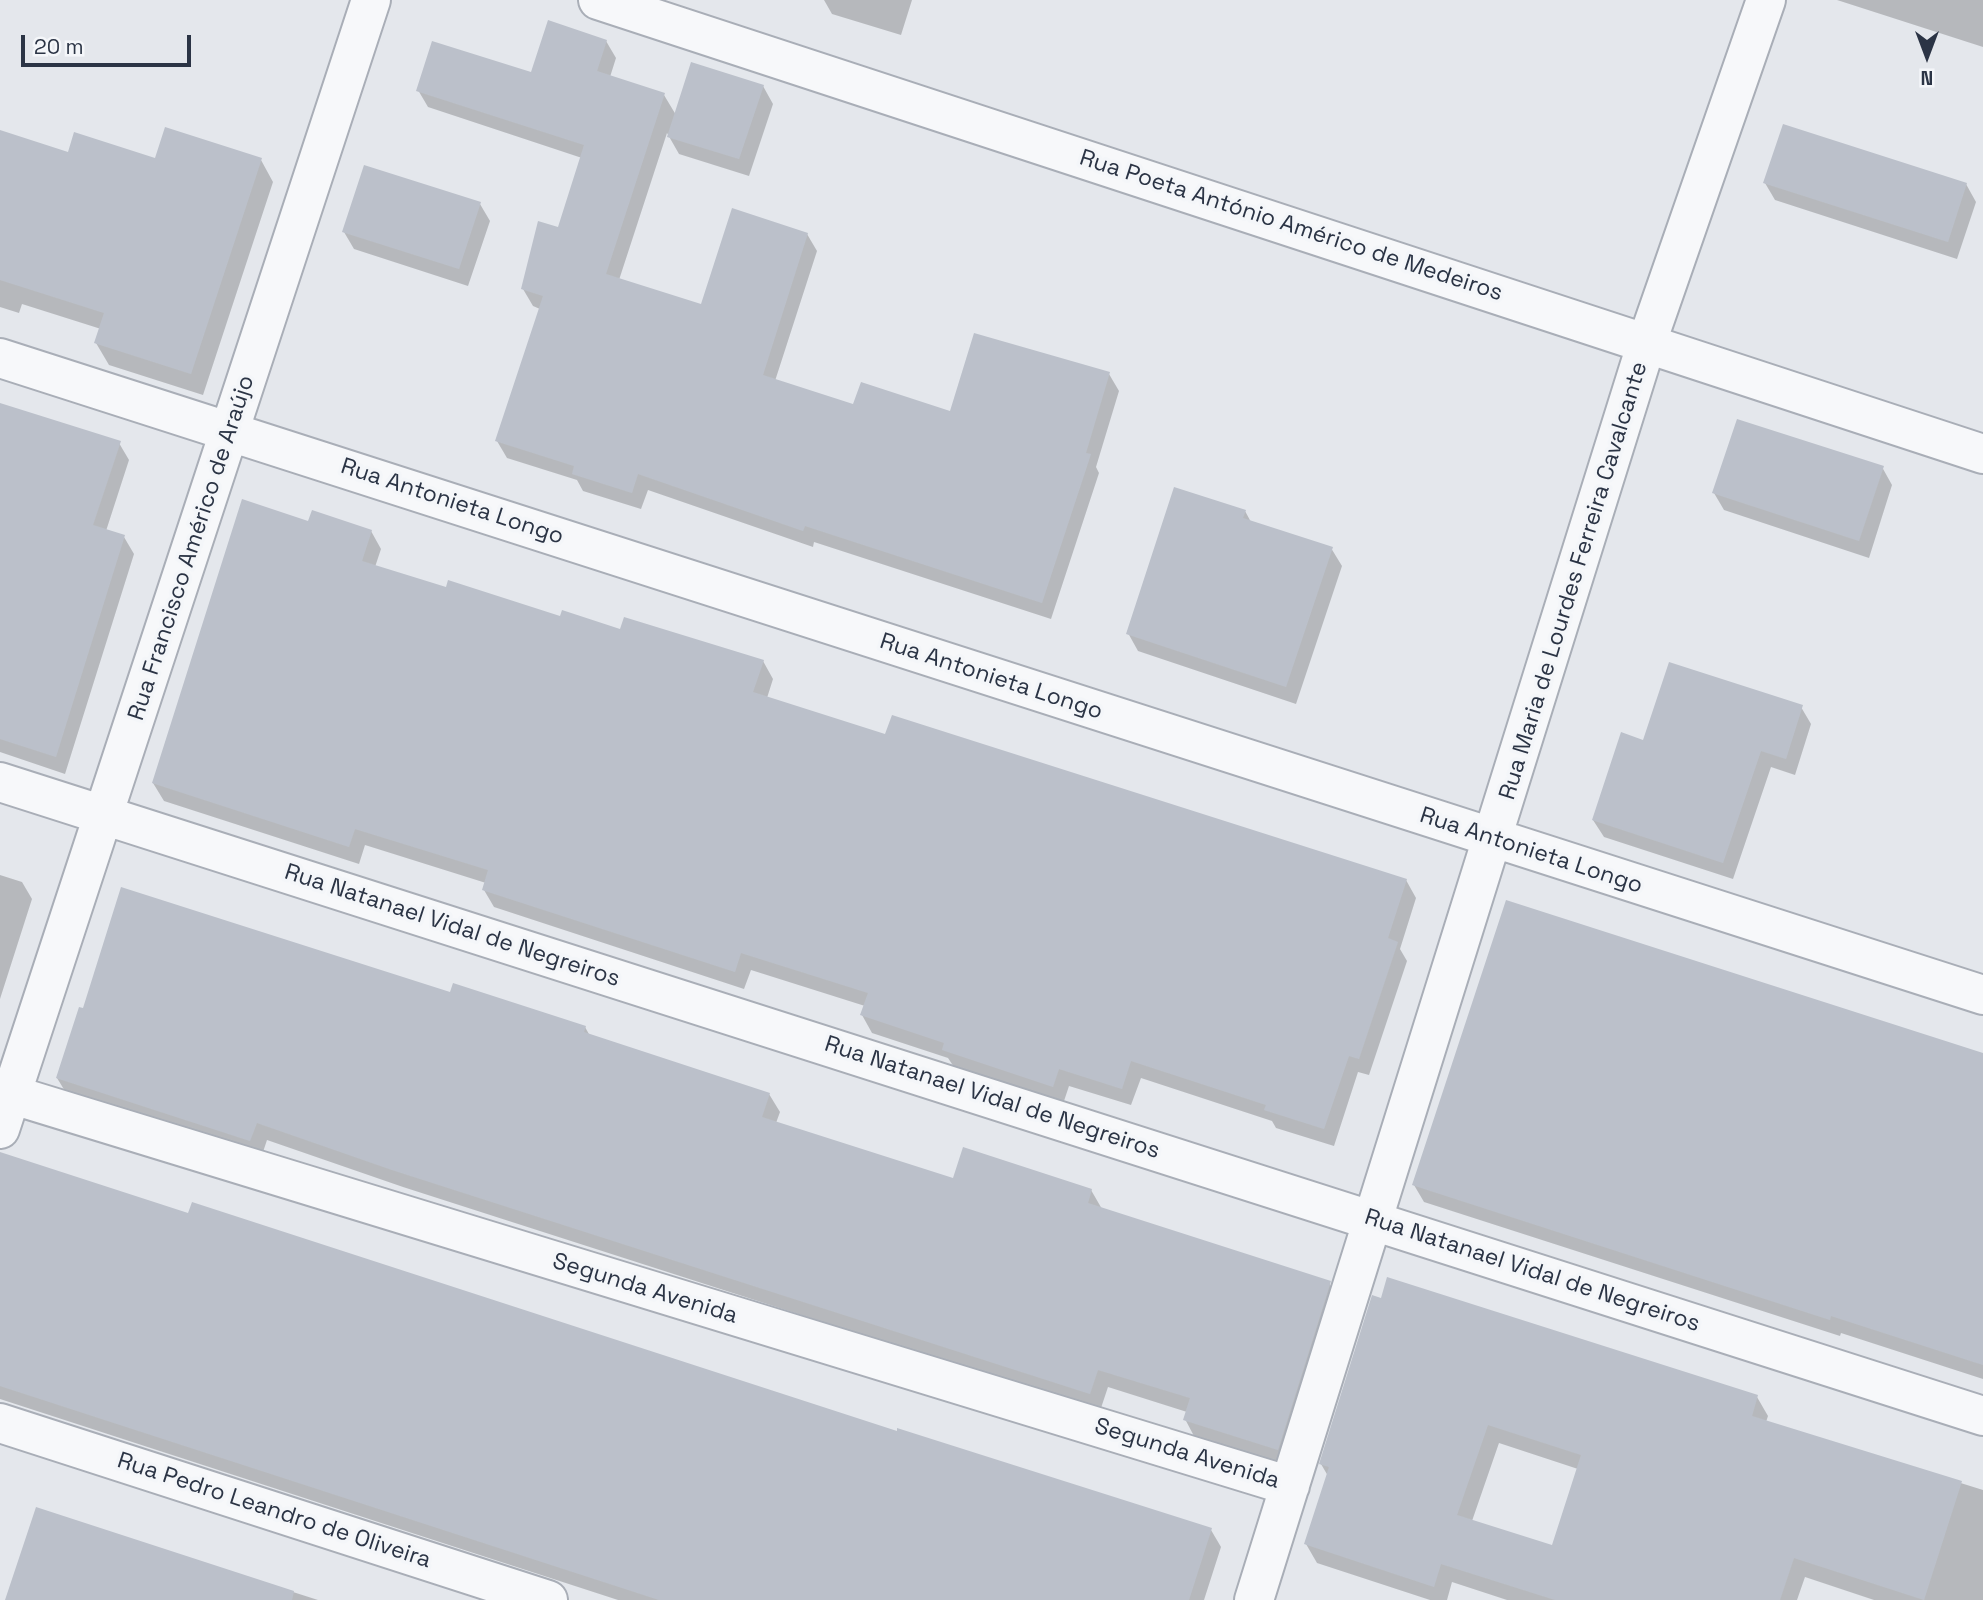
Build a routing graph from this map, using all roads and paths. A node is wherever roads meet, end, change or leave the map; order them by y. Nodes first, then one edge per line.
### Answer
1 (371, 0) edge
2 (598, 0) edge
3 (1766, 0) edge
4 (1647, 342) junction
5 (0, 358) edge
6 (231, 431) junction
7 (1983, 454) edge
8 (0, 782) edge
9 (104, 814) junction
10 (1494, 840) junction
11 (1983, 995) edge
12 (4, 1105) edge
13 (1374, 1221) junction
14 (1983, 1416) edge
15 (0, 1423) edge
16 (1290, 1486) junction
17 (548, 1600) edge
18 (1254, 1600) edge

1 - 6 street, Rua Francisco Américo de Araújo
2 - 4 street, Rua Poeta António Américo de Medeiros
3 - 4 street, Rua Maria de Lourdes Ferreira Cavalcante
4 - 7 street, Rua Poeta António Américo de Medeiros
4 - 10 street, Rua Maria de Lourdes Ferreira Cavalcante
5 - 6 street, Rua Antonieta Longo
6 - 9 street, Rua Francisco Américo de Araújo
6 - 10 street, Rua Antonieta Longo
8 - 9 street, Rua Natanael Vidal de Negreiros
9 - 12 street, Rua Francisco Américo de Araújo
9 - 13 street, Rua Natanael Vidal de Negreiros
10 - 11 street, Rua Antonieta Longo
10 - 13 street, Rua Maria de Lourdes Ferreira Cavalcante
12 - 16 street, Segunda Avenida
13 - 14 street, Rua Natanael Vidal de Negreiros
13 - 16 street, Rua Maria de Lourdes Ferreira Cavalcante
15 - 17 street, Rua Pedro Leandro de Oliveira
16 - 18 street, Rua Maria de Lourdes Ferreira Cavalcante

